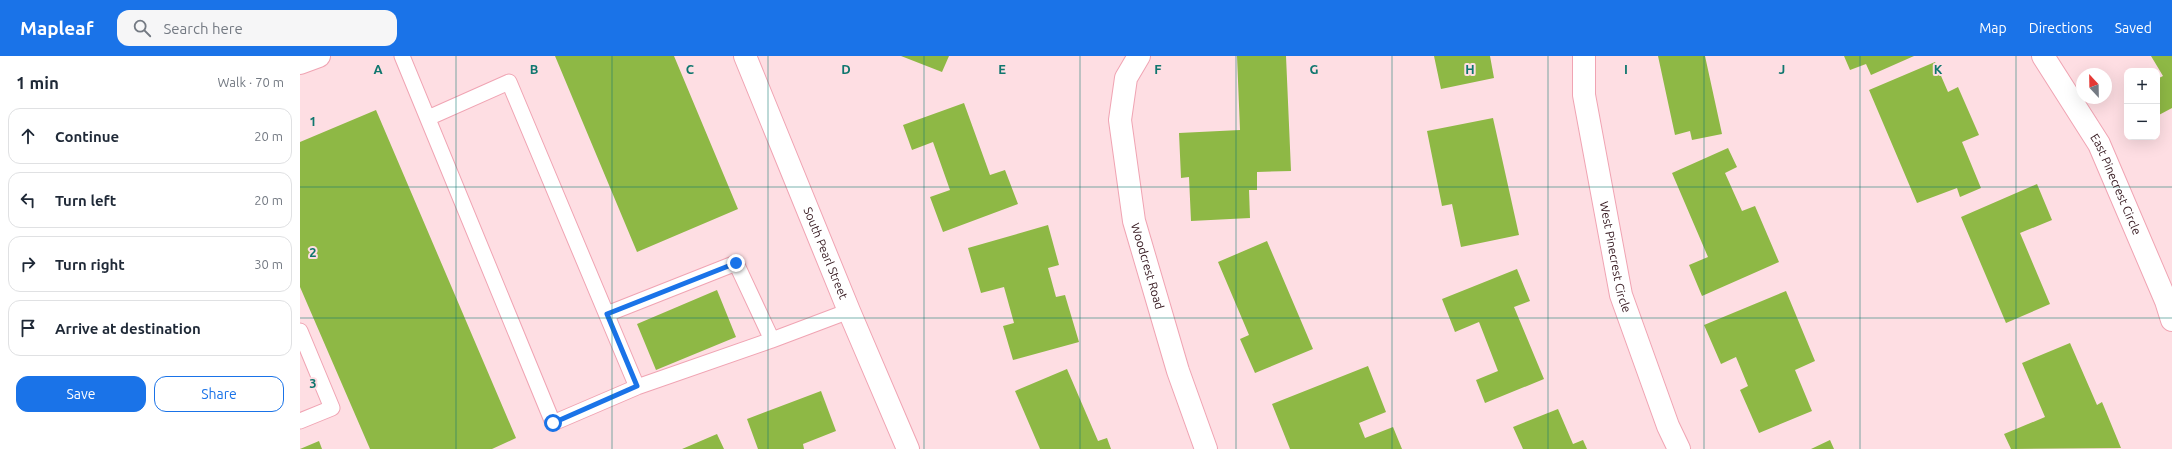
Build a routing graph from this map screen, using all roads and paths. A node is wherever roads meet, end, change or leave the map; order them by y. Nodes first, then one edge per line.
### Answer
1 (319, 56) edge
2 (402, 56) edge
3 (745, 56) edge
4 (1139, 56) edge
5 (1584, 56) edge
6 (2043, 56) edge
7 (300, 64) edge
8 (428, 118) junction
9 (849, 311) junction
10 (607, 314) junction
11 (2172, 320) edge
12 (300, 332) edge
13 (772, 340) junction
14 (637, 386) junction
15 (300, 421) edge
16 (908, 449) edge
17 (1206, 449) edge
18 (1679, 449) edge

1 - 7 street
2 - 8 lane
3 - 9 street, South Pearl Street
4 - 17 street, Woodcrest Road
5 - 18 street, West Pinecrest Circle
6 - 11 street, East Pinecrest Circle
8 - 10 lane
8 - 14 lane
9 - 13 lane
9 - 16 street, South Pearl Street
10 - 13 lane
10 - 14 lane
12 - 15 lane
13 - 14 lane

